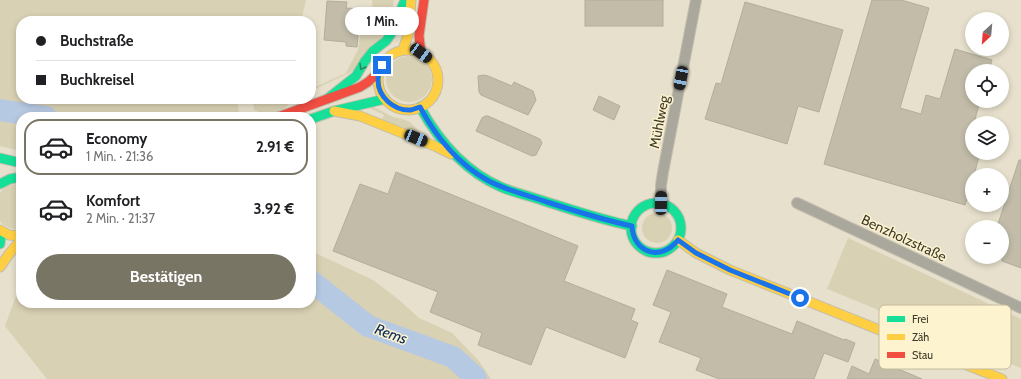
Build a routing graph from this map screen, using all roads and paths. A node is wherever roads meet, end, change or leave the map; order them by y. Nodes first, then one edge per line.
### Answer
1 (405, 0) edge
2 (411, 0) edge
3 (424, 0) edge
4 (696, 0) edge
5 (403, 50) junction
6 (421, 53) junction
7 (378, 73) junction
8 (327, 99) junction
9 (385, 99) junction
10 (316, 103) edge
11 (313, 104) edge
12 (420, 107) junction
13 (334, 111) junction
14 (292, 112) edge
15 (316, 117) edge
16 (454, 155) junction
17 (0, 158) edge
18 (16, 162) edge
19 (1, 173) edge
20 (16, 177) edge
21 (16, 177) edge
22 (0, 184) edge
23 (661, 203) junction
24 (797, 203) dead end
25 (632, 226) junction
26 (0, 230) edge
27 (0, 234) edge
28 (16, 236) edge
29 (678, 240) junction
30 (0, 244) edge
31 (16, 246) edge
32 (0, 267) edge
33 (1021, 308) edge
34 (879, 330) edge
35 (977, 369) edge
36 (1002, 379) edge

1 -> 8 street
2 - 5 street
3 - 6 street
4 - 23 street, Mühlweg
5 - 6 street
5 - 7 street
6 - 12 street
7 - 8 street
7 - 9 street
8 - 10 street
9 - 12 street
9 - 13 street
11 - 14 street
12 - 16 street
13 - 15 street
13 - 16 street
16 - 25 street
17 - 18 street
19 - 20 street
21 - 22 street
23 - 25 street
23 - 29 street
24 - 33 street, Benzholzstraße
25 - 29 street
26 - 28 street
27 - 30 street
29 - 34 street
31 - 32 street
35 - 36 street

